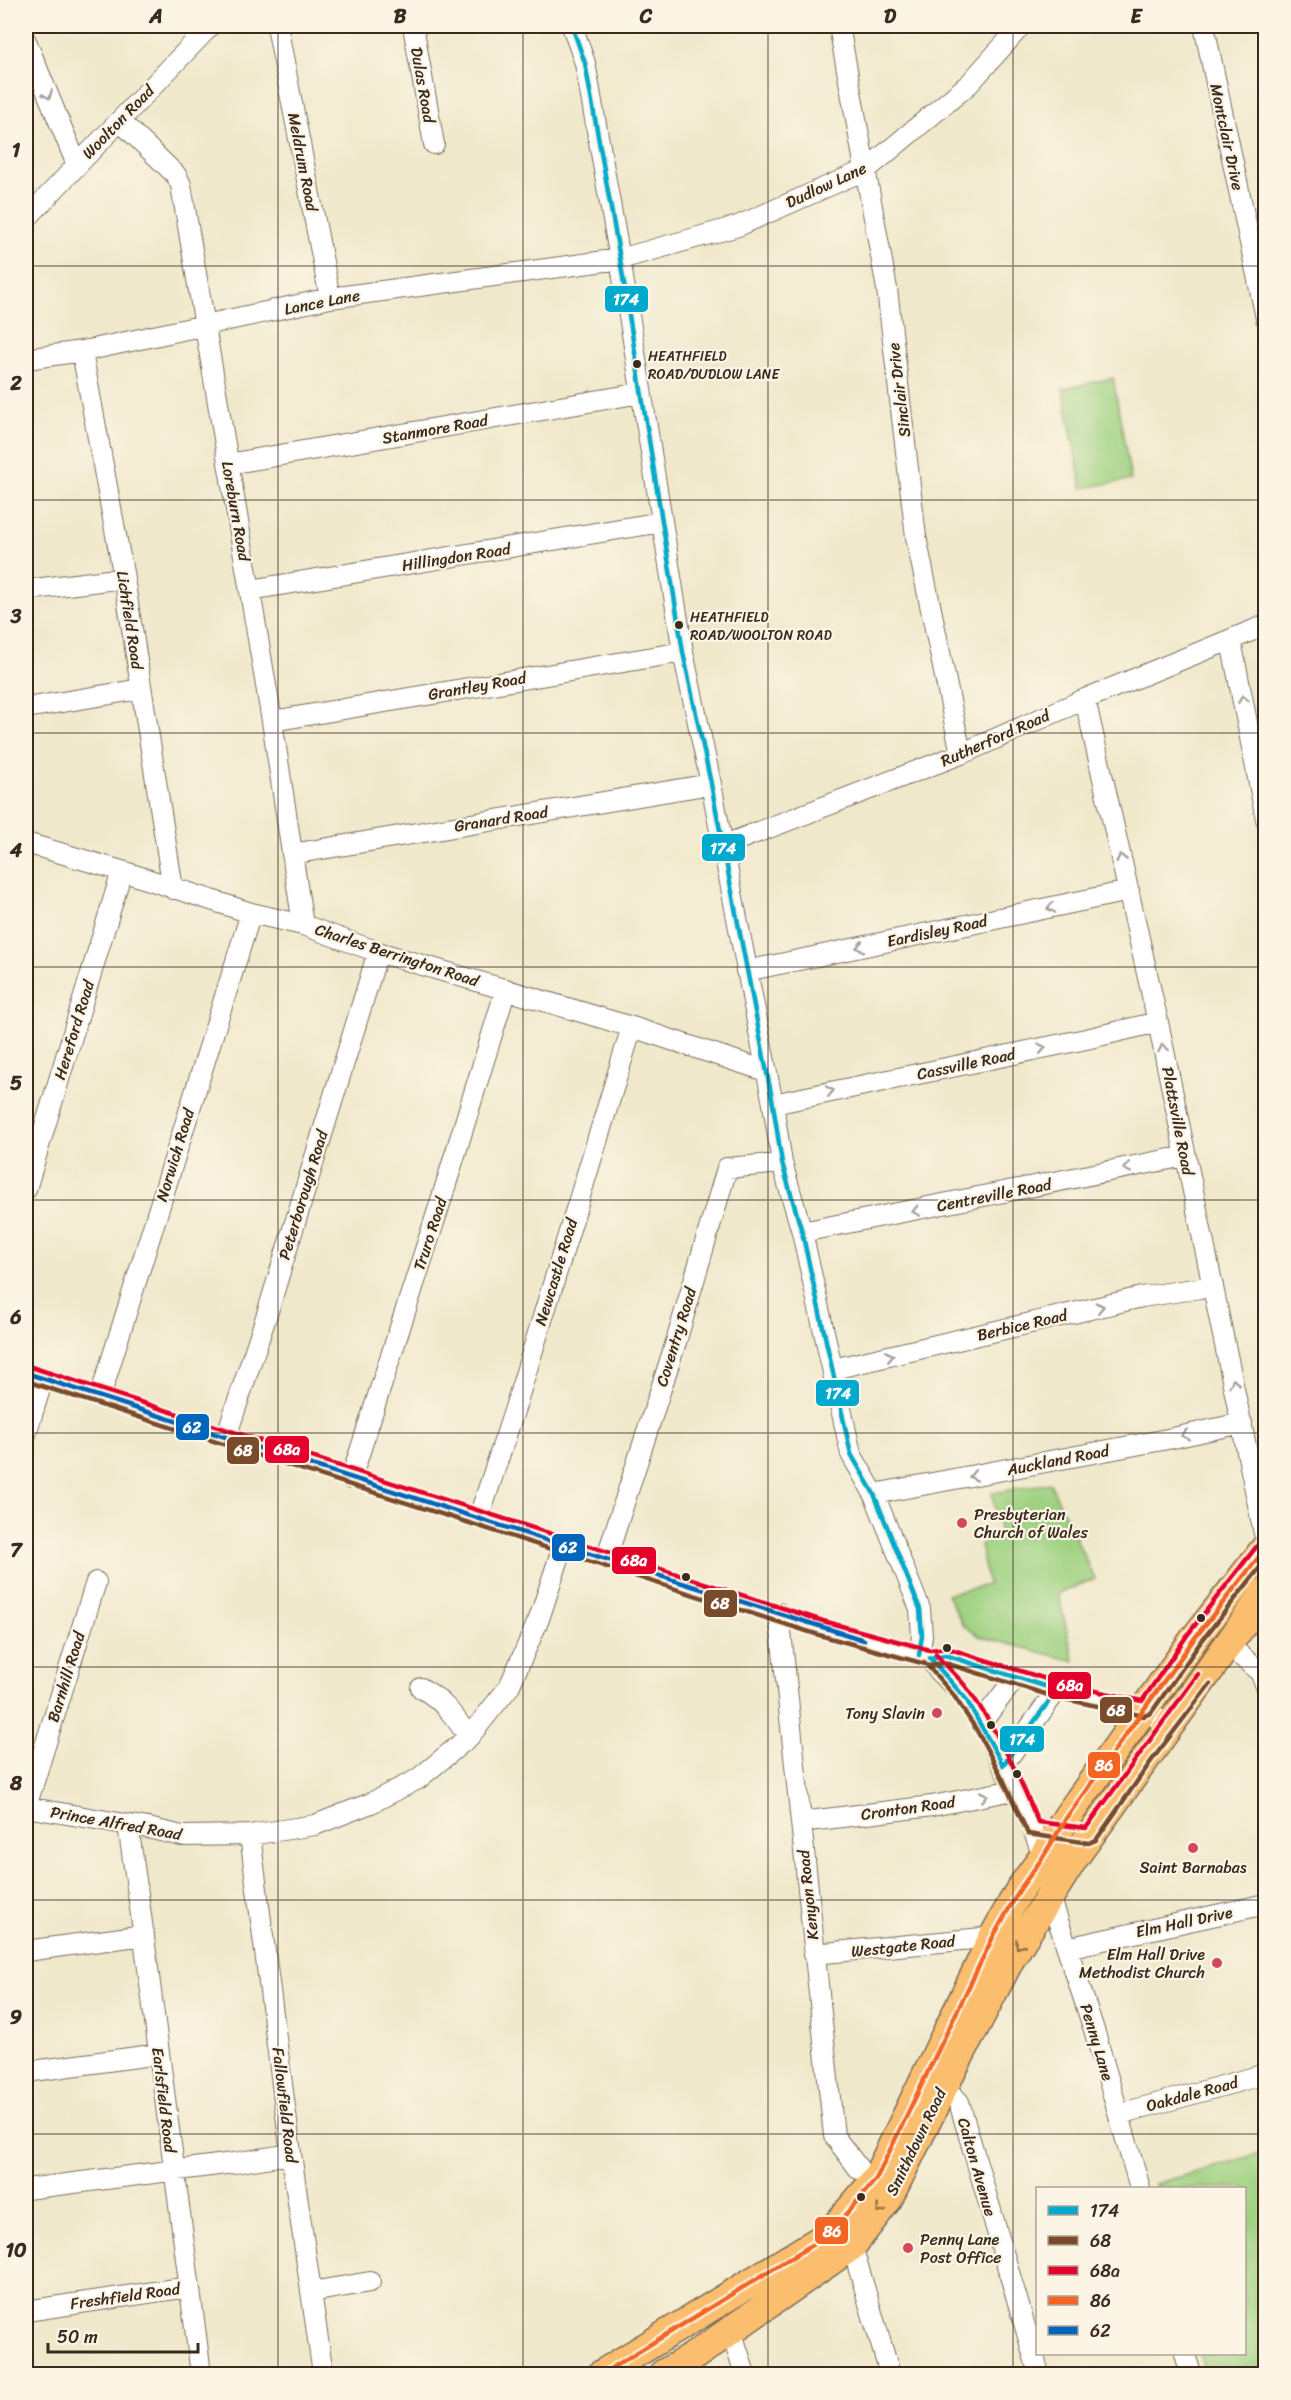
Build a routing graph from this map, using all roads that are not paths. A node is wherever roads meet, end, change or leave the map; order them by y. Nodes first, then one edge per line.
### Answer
1 (210, 26) edge
2 (277, 26) edge
3 (413, 26) edge
4 (572, 26) edge
5 (839, 26) edge
6 (1021, 26) edge
7 (1204, 26) edge
8 (26, 41) edge
9 (120, 121) junction
10 (434, 144) dead end
11 (77, 165) junction
12 (867, 169) junction
13 (26, 219) edge
14 (620, 258) junction
15 (330, 298) junction
16 (1266, 318) edge
17 (204, 326) junction
18 (82, 352) junction
19 (26, 359) edge
20 (641, 393) junction
21 (228, 464) junction
22 (662, 522) junction
23 (124, 578) junction
24 (26, 590) edge
25 (250, 590) junction
26 (1266, 625) edge
27 (1231, 641) junction
28 (683, 652) junction
29 (141, 688) junction
30 (1085, 699) junction
31 (26, 708) edge
32 (272, 721) junction
33 (961, 754) junction
34 (711, 784) junction
35 (1266, 819) edge
36 (26, 843) edge
37 (722, 846) junction
38 (292, 854) junction
39 (122, 871) junction
40 (173, 889) junction
41 (1129, 891) junction
42 (251, 913) junction
43 (303, 925) junction
44 (378, 952) junction
45 (746, 971) junction
46 (506, 988) junction
47 (1158, 1022) junction
48 (632, 1027) junction
49 (766, 1071) junction
50 (773, 1104) junction
51 (1185, 1156) junction
52 (782, 1163) junction
53 (26, 1190) edge
54 (802, 1232) junction
55 (1213, 1286) junction
56 (833, 1369) junction
57 (34, 1376) edge
58 (100, 1397) junction
59 (1242, 1423) junction
60 (26, 1434) edge
61 (226, 1437) junction
62 (351, 1479) junction
63 (874, 1494) junction
64 (478, 1517) junction
65 (1266, 1545) edge
66 (563, 1546) junction
67 (606, 1559) junction
68 (96, 1582) dead end
69 (1266, 1592) edge
70 (779, 1613) junction
71 (1228, 1645) junction
72 (925, 1657) junction
73 (1264, 1675) edge
74 (1016, 1677) junction
75 (421, 1688) dead end
76 (1057, 1690) junction
77 (1145, 1709) junction
78 (981, 1723) junction
79 (1169, 1727) junction
80 (469, 1737) junction
81 (1003, 1765) junction
82 (1014, 1790) junction
83 (26, 1807) edge
84 (801, 1822) junction
85 (128, 1826) junction
86 (1045, 1830) junction
87 (250, 1835) junction
88 (1090, 1836) junction
89 (1043, 1857) junction
90 (1050, 1896) junction
91 (1266, 1904) edge
92 (144, 1935) junction
93 (993, 1936) junction
94 (1067, 1948) junction
95 (26, 1951) edge
96 (814, 1954) junction
97 (159, 2054) junction
98 (26, 2072) edge
99 (1266, 2074) edge
100 (934, 2083) junction
101 (1119, 2114) junction
102 (291, 2154) junction
103 (859, 2169) dead end
104 (173, 2170) junction
105 (1140, 2187) edge
106 (26, 2189) edge
107 (843, 2237) junction
108 (370, 2282) dead end
109 (188, 2287) junction
110 (311, 2292) junction
111 (26, 2311) edge
112 (732, 2330) junction
113 (1185, 2355) edge
114 (201, 2374) edge
115 (323, 2374) edge
116 (602, 2374) edge
117 (663, 2374) edge
118 (745, 2374) edge
119 (890, 2374) edge
120 (1039, 2374) edge
121 (1191, 2374) edge

1 - 9 street, Woolton Road
2 - 15 street, Meldrum Road
3 - 10 street, Dulas Road
4 - 14 street
5 - 12 street, Sinclair Drive
6 - 12 street, Dudlow Lane
7 - 16 street, Montclair Drive
8 -> 11 street
9 - 11 street, Woolton Road
9 - 17 street, Loreburn Road
11 - 13 street, Woolton Road
12 - 14 street, Dudlow Lane
12 - 33 street, Sinclair Drive
14 - 15 street, Lance Lane
14 - 20 street
15 - 17 street, Lance Lane
17 - 18 street, Lance Lane
17 - 21 street, Loreburn Road
18 - 19 street, Lance Lane
18 - 23 street, Lichfield Road
20 - 21 street, Stanmore Road
20 - 22 street
21 - 25 street, Loreburn Road
22 - 25 street, Hillingdon Road
22 - 28 street
23 - 24 street
23 - 29 street, Lichfield Road
25 - 32 street, Loreburn Road
26 - 27 street, Rutherford Road
27 - 30 street, Rutherford Road
35 -> 27 street
28 - 32 street, Grantley Road
28 - 34 street
29 - 31 street
29 - 40 street, Lichfield Road
30 - 33 street, Rutherford Road
41 -> 30 street, Plattsville Road
32 - 38 street, Loreburn Road
33 - 37 street, Rutherford Road
34 - 37 street
34 - 38 street, Granard Road
36 - 39 street, Charles Berrington Road
37 - 45 street
38 - 43 street, Loreburn Road
39 - 40 street, Charles Berrington Road
39 - 53 street, Hereford Road
40 - 42 street, Charles Berrington Road
41 -> 45 street, Eardisley Road
41 - 47 street, Plattsville Road
42 - 43 street, Charles Berrington Road
42 - 58 street, Norwich Road
43 - 44 street, Charles Berrington Road
44 - 46 street, Charles Berrington Road
44 - 61 street, Peterborough Road
45 - 49 street
46 - 48 street, Charles Berrington Road
46 - 62 street, Truro Road
50 -> 47 street, Cassville Road
51 -> 47 street, Plattsville Road
48 - 49 street, Charles Berrington Road
48 - 64 street, Newcastle Road
49 - 50 street
50 - 52 street
51 -> 54 street, Centreville Road
51 - 55 street, Plattsville Road
52 - 54 street
52 - 67 street, Coventry Road
54 - 56 street
56 -> 55 street, Berbice Road
59 -> 55 street, Plattsville Road
56 - 63 street
57 - 58 street
57 - 60 street
58 - 61 street
59 -> 63 street, Auckland Road
59 - 65 street, Plattsville Road
61 - 62 street
62 - 64 street
63 - 72 street
64 - 66 street
65 - 77 highway, Smithdown Road
66 - 67 street
66 - 80 street, Prince Alfred Road
67 - 70 street
68 - 83 street, Barnhill Road
69 - 71 highway, Smithdown Road
70 - 72 street
70 - 84 street, Kenyon Road
71 - 73 street
71 - 79 highway, Smithdown Road
72 - 74 street
72 - 78 street
74 - 76 street
74 - 78 street
75 - 80 street
76 - 77 street
76 - 81 street
77 - 79 street
77 - 86 highway, Smithdown Road
78 - 81 street
79 - 88 highway, Smithdown Road
80 - 87 street, Prince Alfred Road
81 - 82 street
84 -> 82 street, Cronton Road
82 - 86 street
83 - 85 street, Prince Alfred Road
84 - 96 street, Kenyon Road
85 - 87 street, Prince Alfred Road
85 - 92 street, Earlsfield Road
86 - 88 street
86 - 89 highway, Smithdown Road
87 - 102 street, Fallowfield Road
88 - 90 highway, Smithdown Road
89 - 90 street, Penny Lane
89 - 93 highway, Smithdown Road
90 - 94 street, Penny Lane
90 -> 100 highway, Smithdown Road
91 - 94 street, Elm Hall Drive
92 - 95 street
92 - 97 street, Earlsfield Road
93 - 96 street, Westgate Road
93 - 100 highway, Smithdown Road
94 - 101 street, Penny Lane
96 - 103 street, Kenyon Road
97 - 98 street
97 - 104 street, Earlsfield Road
99 - 101 street, Oakdale Road
100 - 107 highway, Smithdown Road
100 - 120 street, Calton Avenue
101 - 105 street, Penny Lane
102 - 104 street
102 - 110 street, Fallowfield Road
104 - 106 street
104 - 109 street, Earlsfield Road
107 - 112 highway, Smithdown Road
107 - 116 highway, Smithdown Road
107 - 119 street
108 - 110 street
109 - 111 street, Freshfield Road
109 - 114 street, Earlsfield Road
110 - 115 street, Fallowfield Road
112 - 117 highway, Smithdown Road
112 - 118 street
113 - 121 street

